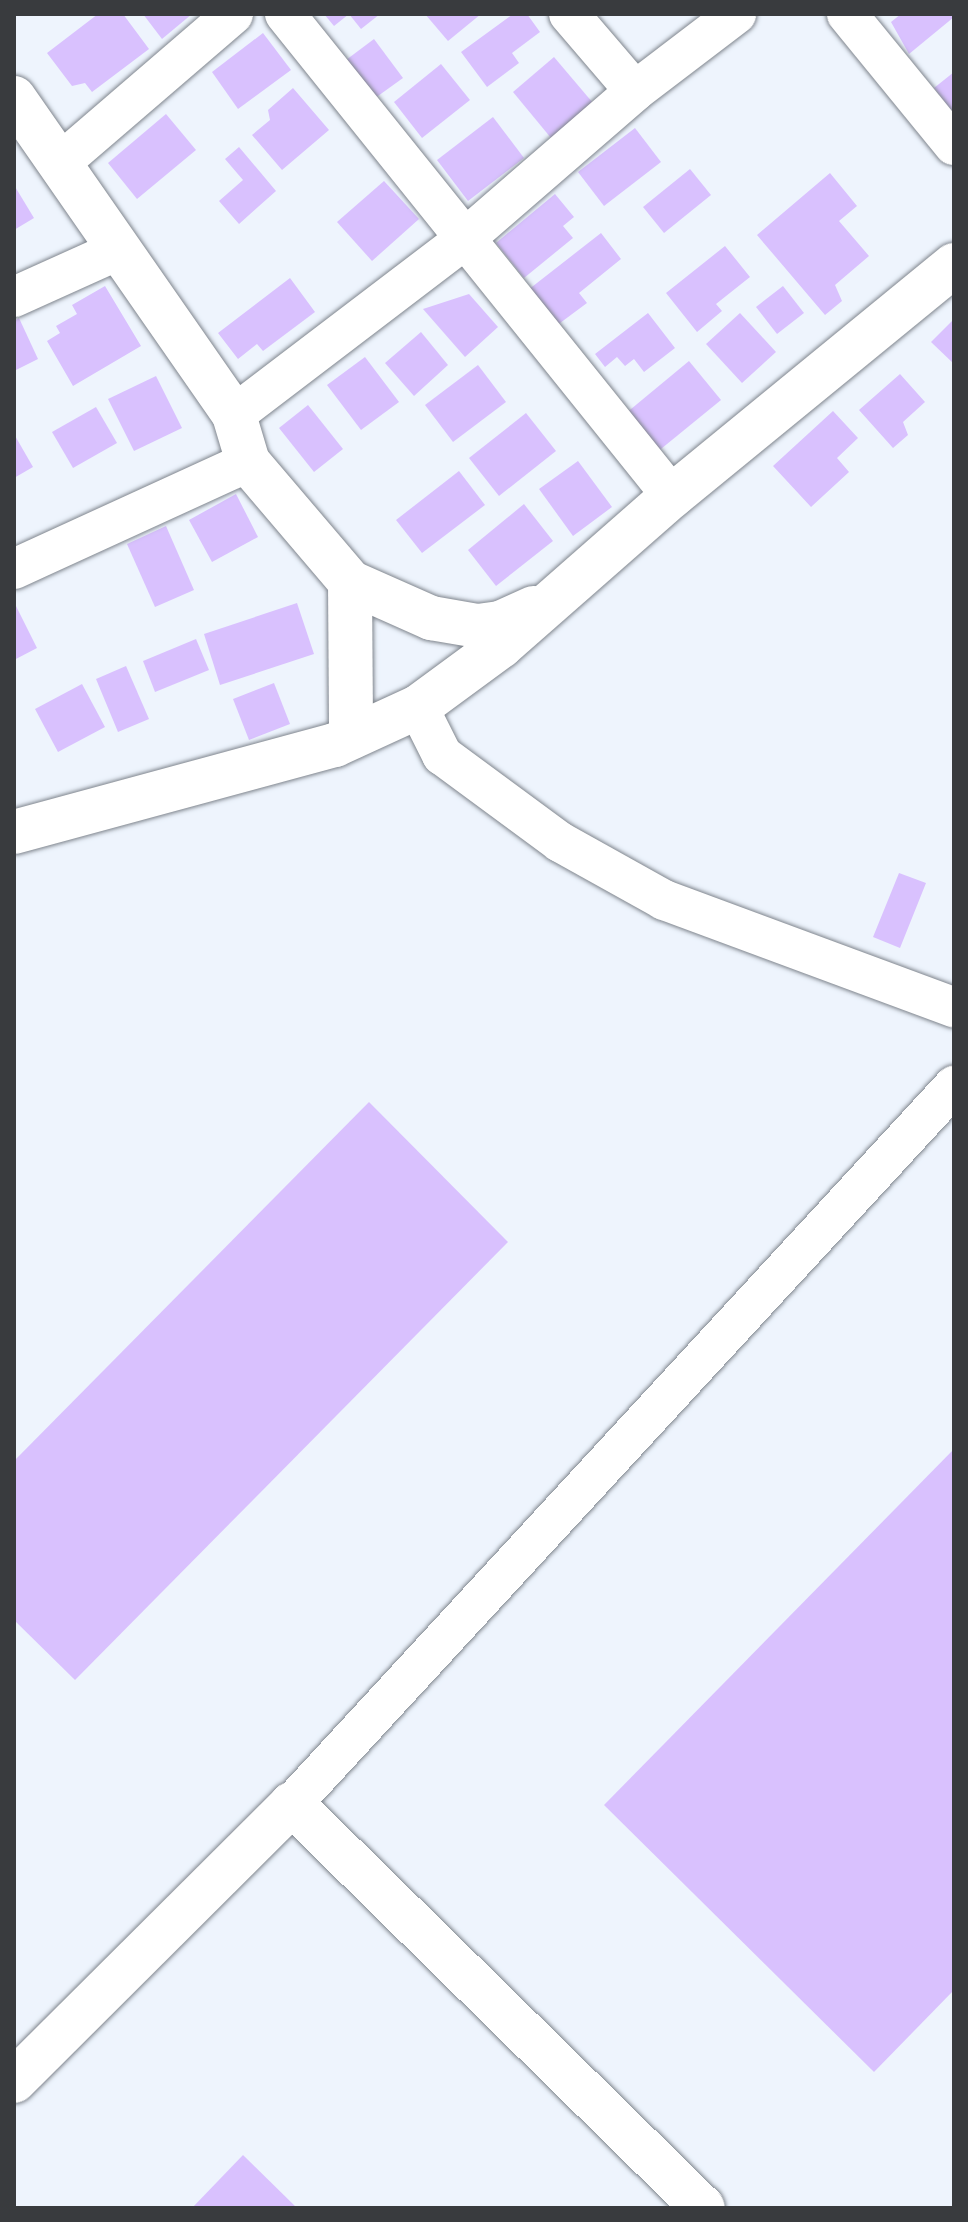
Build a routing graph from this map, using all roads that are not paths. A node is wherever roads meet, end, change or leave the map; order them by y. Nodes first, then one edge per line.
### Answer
1 (233, 14) edge
2 (285, 14) edge
3 (569, 14) edge
4 (736, 14) edge
5 (847, 14) edge
6 (635, 91) junction
7 (14, 98) edge
8 (954, 145) edge
9 (60, 163) junction
10 (462, 241) junction
11 (116, 251) junction
12 (954, 265) edge
13 (14, 297) edge
14 (234, 415) junction
15 (248, 462) junction
16 (672, 496) junction
17 (14, 569) edge
18 (350, 582) junction
19 (561, 595) junction
20 (418, 707) junction
21 (351, 737) junction
22 (14, 832) edge
23 (954, 1007) edge
24 (954, 1086) edge
25 (292, 1804) junction
26 (14, 2081) edge
27 (703, 2208) edge

1 - 9 street
2 - 10 street
3 - 6 street
4 - 6 street
5 - 8 street
6 - 10 street
7 - 9 street
9 - 11 street
10 - 14 street
10 - 16 street
11 - 13 street
11 - 14 street
12 - 16 street
14 - 15 street
15 - 17 street
15 - 18 street
16 - 19 street
18 - 19 street
18 - 21 street
19 - 20 street
20 - 21 street
20 - 23 street
21 - 22 street
24 - 25 street
25 - 26 street
25 - 27 street

